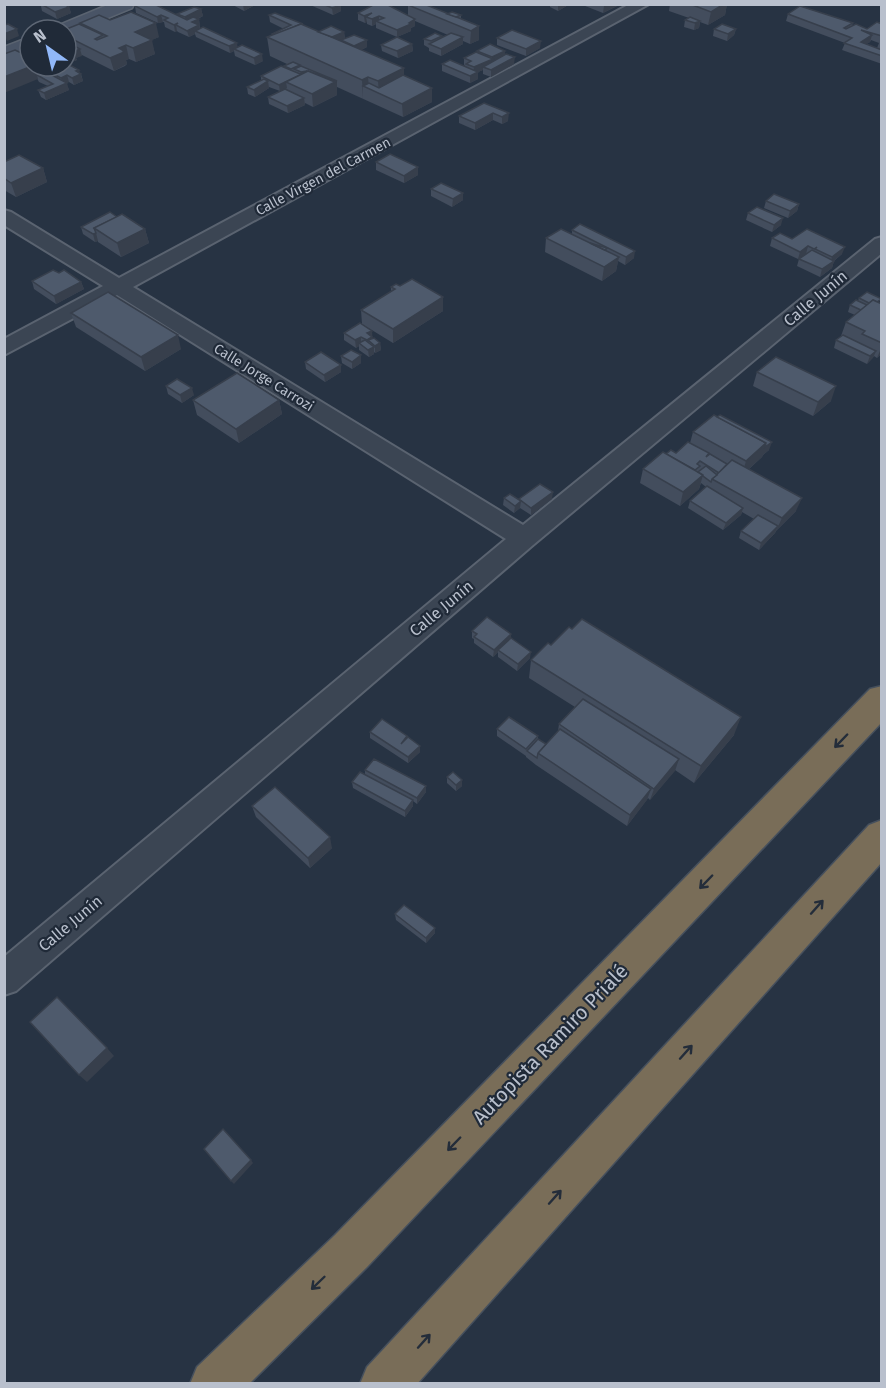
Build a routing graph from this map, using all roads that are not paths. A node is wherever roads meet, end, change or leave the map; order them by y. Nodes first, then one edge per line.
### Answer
1 (126, 4) edge
2 (642, 4) edge
3 (78, 24) edge
4 (18, 48) edge
5 (4, 54) edge
6 (4, 216) edge
7 (882, 243) edge
8 (118, 287) junction
9 (4, 348) edge
10 (524, 538) junction
11 (882, 699) edge
12 (882, 836) edge
13 (4, 979) edge
14 (214, 1383) edge
15 (384, 1383) edge

1 - 3 street
2 - 8 street, Calle Virgen del Carmen
4 - 5 street
6 - 8 street, Calle Jorge Carrozi
7 - 10 street, Calle Junín
8 - 9 street, Calle Virgen del Carmen
8 - 10 street, Calle Jorge Carrozi
10 - 13 street, Calle Junín
11 -> 14 highway, Autopista Ramiro Prialé
15 -> 12 highway

